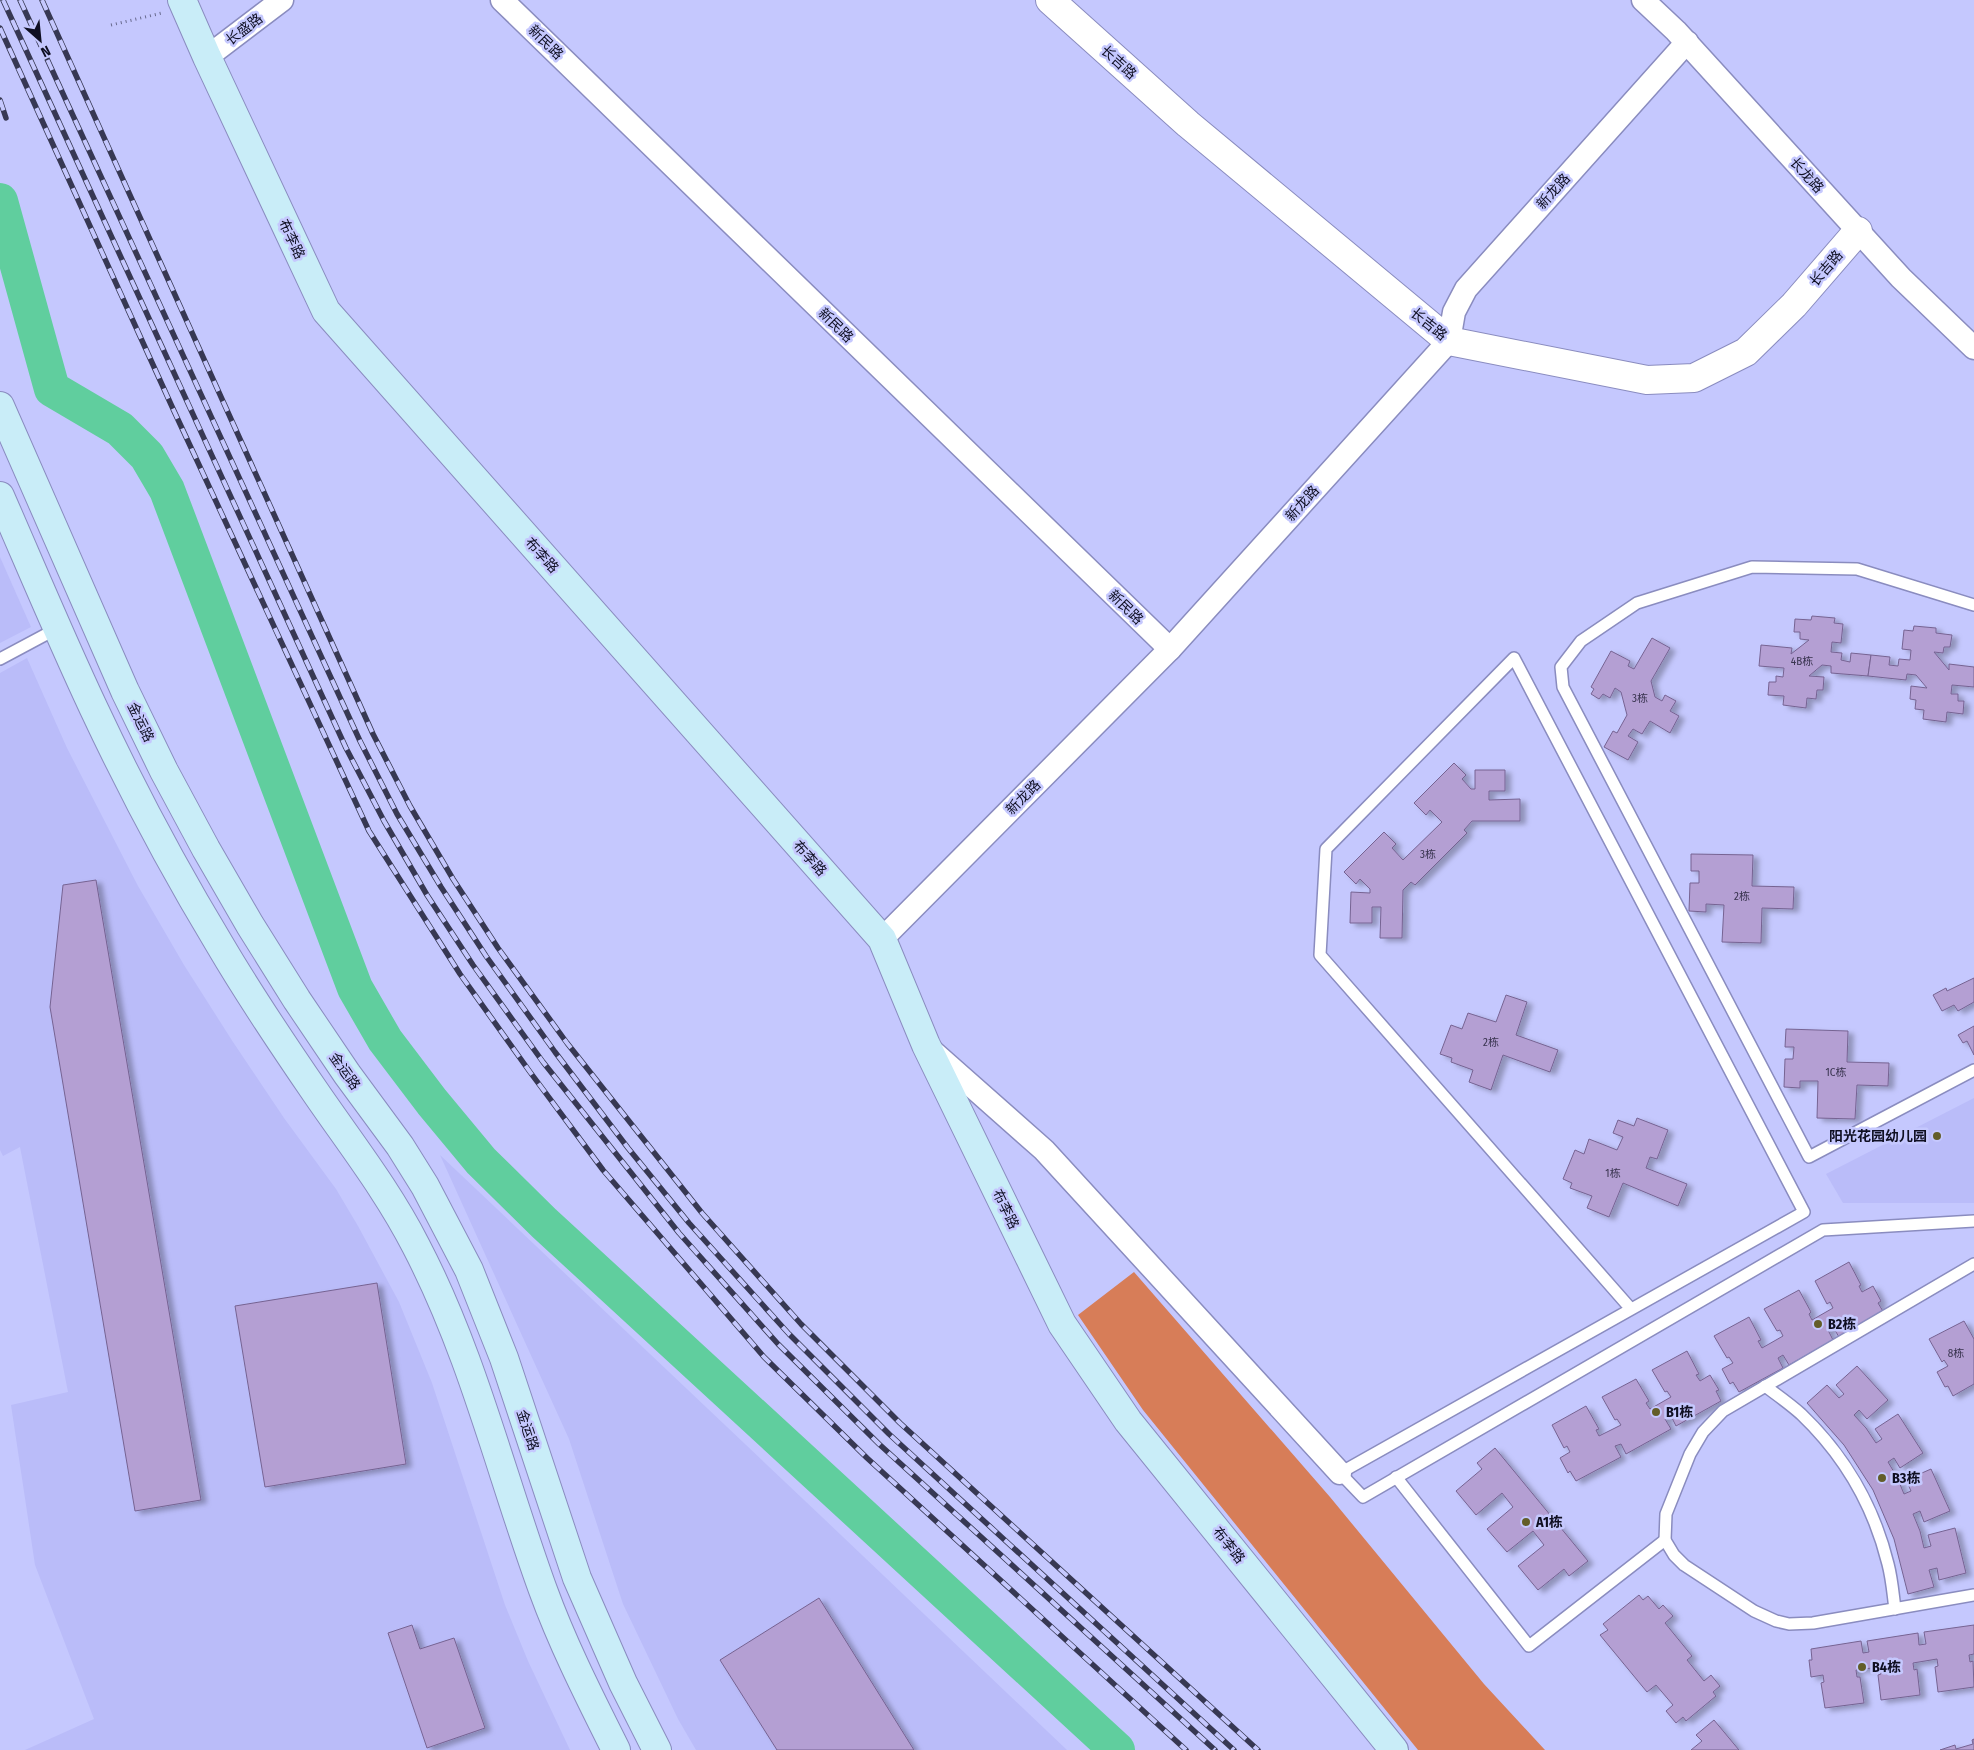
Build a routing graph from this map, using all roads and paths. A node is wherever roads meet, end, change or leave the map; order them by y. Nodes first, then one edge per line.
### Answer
1 (282, 0) edge
2 (502, 0) edge
3 (1050, 0) edge
4 (1643, 0) edge
5 (183, 3) edge
6 (111, 24) dead end
7 (1687, 42) junction
8 (206, 57) junction
9 (1858, 231) junction
10 (1449, 341) junction
11 (1974, 348) edge
12 (0, 406) edge
13 (0, 496) edge
14 (1974, 605) edge
15 (58, 628) junction
16 (1170, 649) junction
17 (0, 659) edge
18 (882, 939) junction
19 (926, 1045) junction
20 (1974, 1070) edge
21 (1974, 1221) edge
22 (1974, 1264) edge
23 (1631, 1309) junction
24 (1765, 1386) junction
25 (1340, 1473) junction
26 (1396, 1477) junction
27 (1665, 1540) junction
28 (1974, 1595) edge
29 (1895, 1609) junction
30 (616, 1750) edge
31 (657, 1750) edge
32 (1394, 1750) edge

1 - 8 street, 长盛路
2 - 16 street, 新民路
3 - 10 street, 长吉路
4 - 7 street, 长龙路
5 - 6 path
5 - 8 main road, 布李路
7 - 9 street, 长龙路
7 - 10 street, 新龙路
8 - 18 main road, 布李路
9 - 10 street, 长吉路
9 - 11 street, 长龙路
10 - 16 street, 新龙路
12 - 31 main road, 金运路
13 - 15 main road
14 - 20 lane
15 - 17 lane
15 - 30 main road
16 - 18 street, 新龙路
18 - 19 main road, 布李路
19 - 25 street
19 - 32 main road, 布李路
21 - 26 lane
22 - 24 lane
23 - 23 lane
23 - 25 lane
24 - 27 lane
24 - 29 lane
25 - 26 lane
26 - 27 lane
27 - 29 lane
28 - 29 lane

